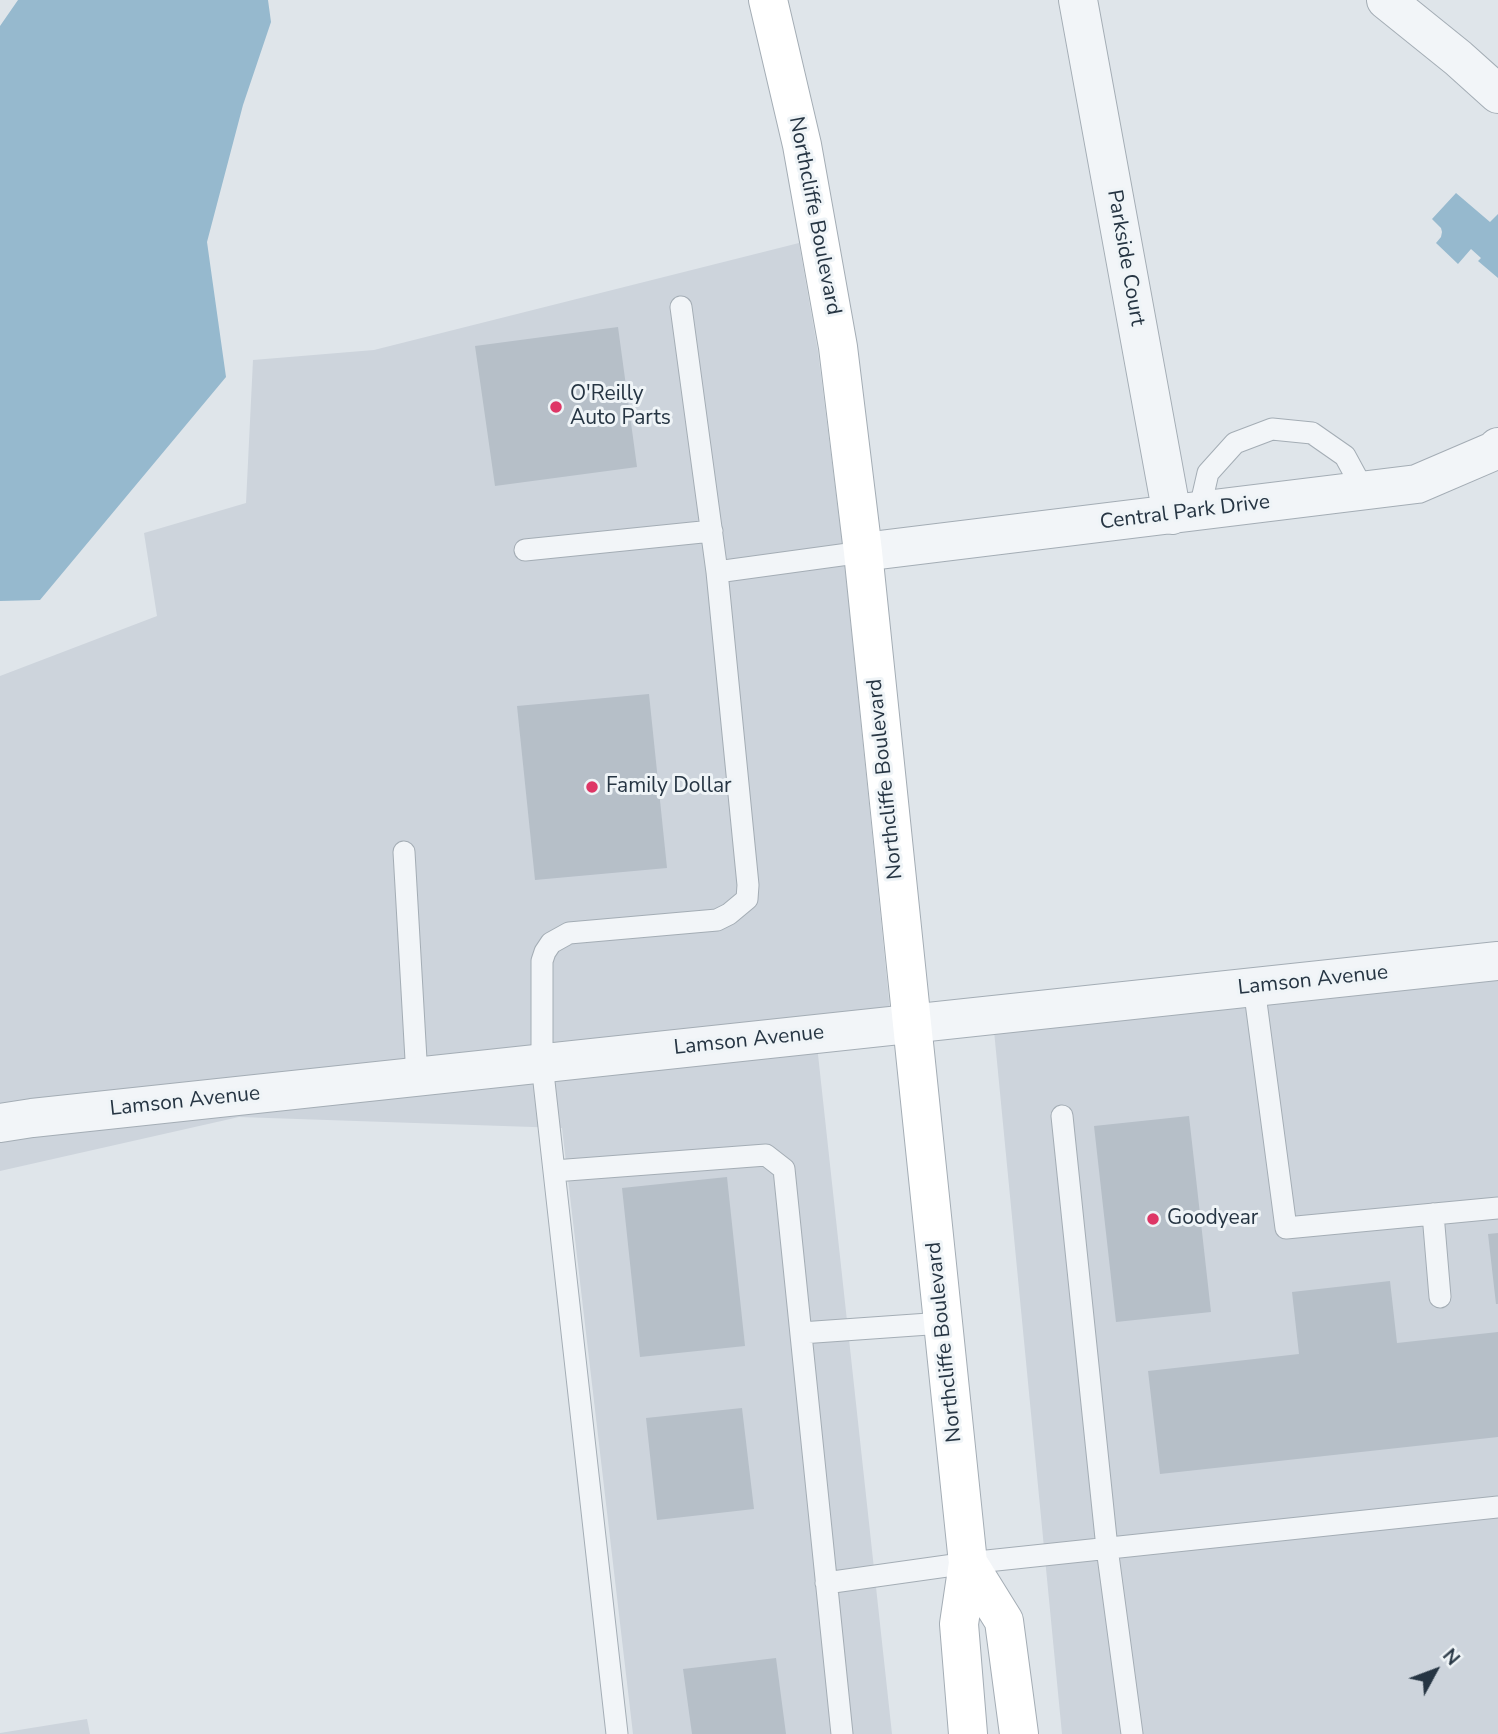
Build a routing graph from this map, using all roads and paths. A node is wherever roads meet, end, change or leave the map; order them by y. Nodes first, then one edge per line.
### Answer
1 (768, 0) edge
2 (1078, 0) edge
3 (1386, 0) edge
4 (1498, 94) edge
5 (681, 307) dead end
6 (1498, 447) edge
7 (1364, 491) junction
8 (1185, 514) junction
9 (712, 531) junction
10 (525, 550) dead end
11 (863, 552) junction
12 (717, 572) junction
13 (404, 852) dead end
14 (1498, 961) edge
15 (1254, 987) junction
16 (911, 1024) junction
17 (542, 1064) junction
18 (417, 1077) junction
19 (1062, 1116) dead end
20 (0, 1123) edge
21 (554, 1171) junction
22 (1498, 1208) edge
23 (1433, 1214) junction
24 (1440, 1297) dead end
25 (943, 1323) junction
26 (801, 1333) junction
27 (1498, 1507) edge
28 (1107, 1548) junction
29 (968, 1563) junction
30 (827, 1583) junction
31 (617, 1734) edge
32 (842, 1734) edge
33 (968, 1734) edge
34 (1019, 1734) edge
35 (1132, 1734) edge

1 - 11 main road, Northcliffe Boulevard
2 - 8 street, Parkside Court
3 - 4 street
5 - 9 lane
6 - 7 street, Central Park Drive
7 - 8 street, Central Park Drive
7 - 8 lane
8 - 11 street, Central Park Drive
9 - 10 lane
9 - 12 lane
11 - 12 lane
11 - 16 main road, Northcliffe Boulevard
12 - 17 lane
13 - 18 lane
14 - 15 street, Lamson Avenue
15 - 16 street, Lamson Avenue
15 - 23 lane
16 - 17 street, Lamson Avenue
16 - 25 main road, Northcliffe Boulevard
17 - 18 street, Lamson Avenue
17 - 21 lane
18 - 20 street, Lamson Avenue
19 - 28 lane
21 - 26 lane
21 - 31 lane
22 - 23 lane
23 - 24 lane
25 - 26 lane
25 - 29 main road, Northcliffe Boulevard
26 - 30 lane
27 - 28 lane
28 - 29 lane
28 - 35 lane
29 - 30 lane
29 - 33 main road, Northcliffe Boulevard
29 - 34 main road, Northcliffe Boulevard
30 - 32 lane

